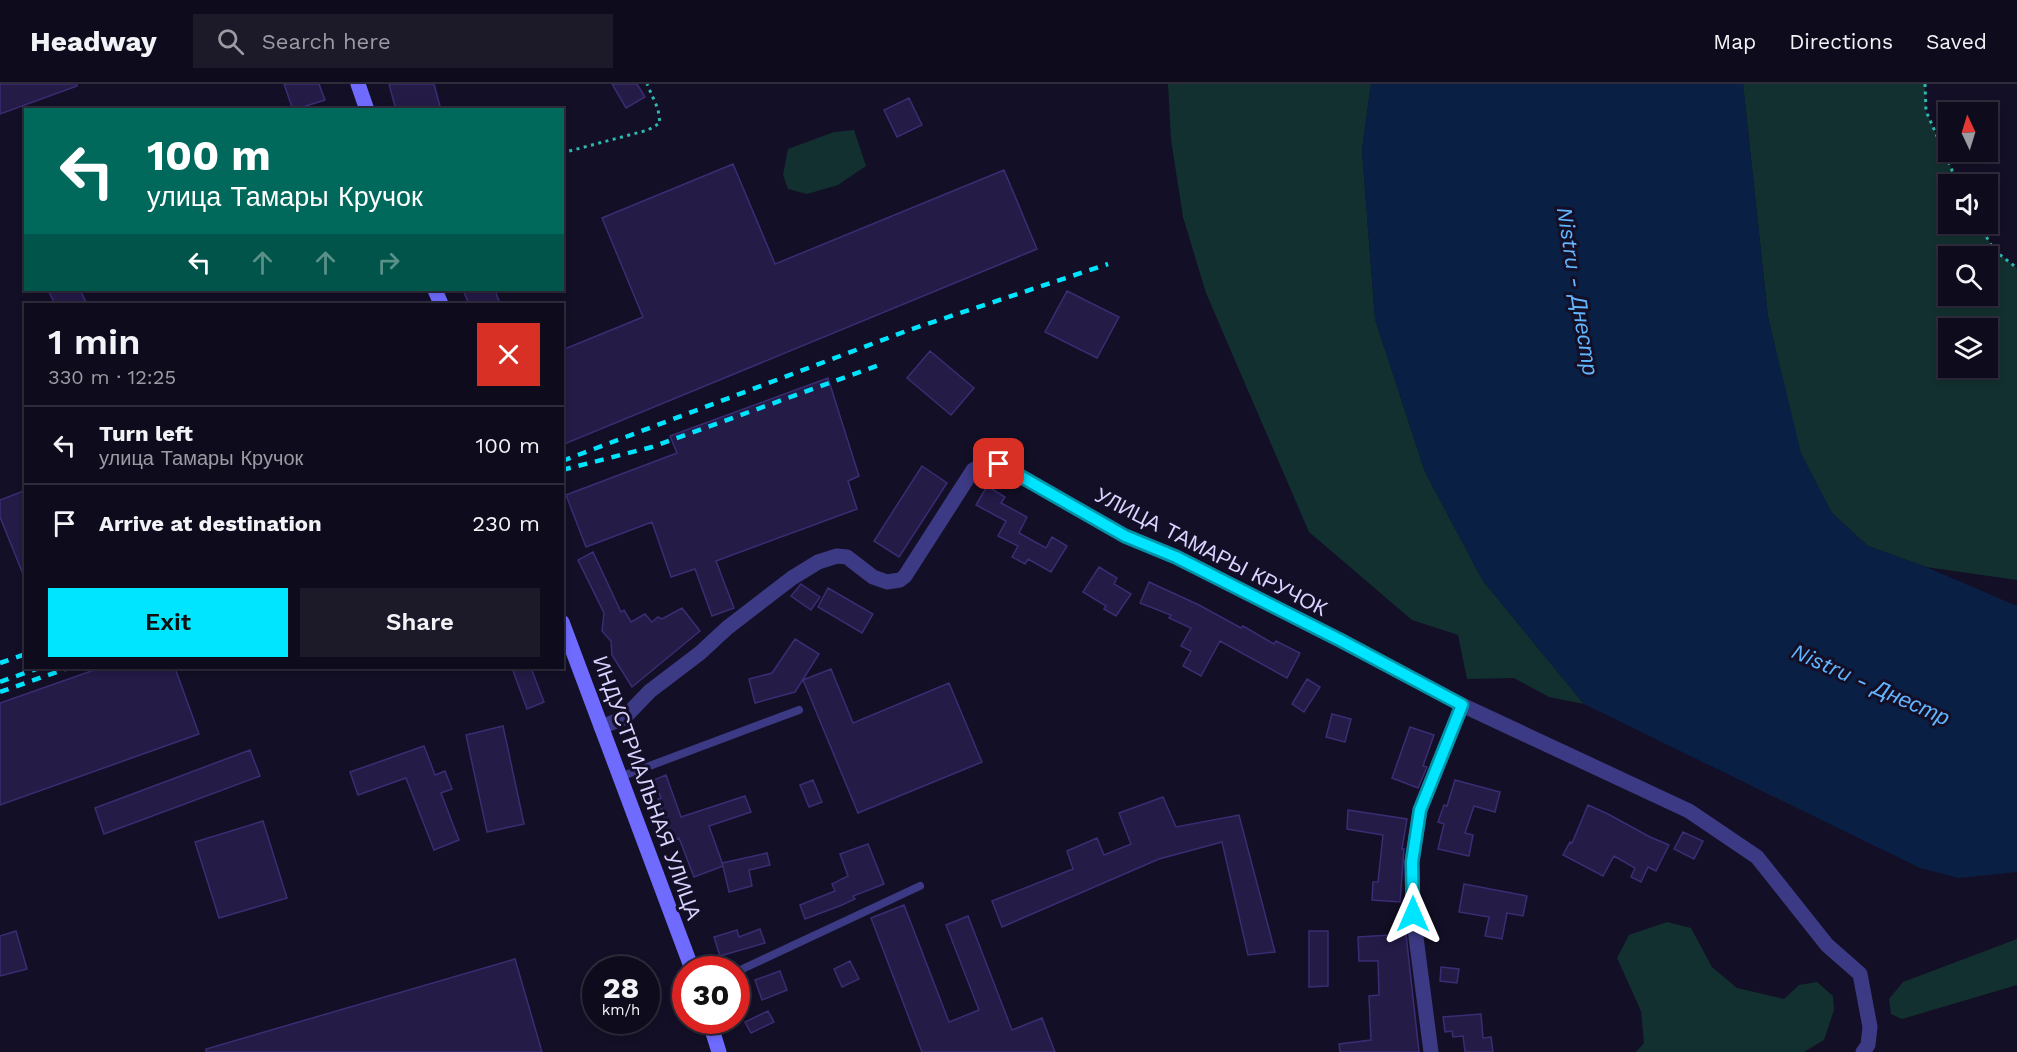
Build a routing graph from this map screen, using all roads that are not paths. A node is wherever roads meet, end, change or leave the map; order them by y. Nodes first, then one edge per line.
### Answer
1 (358, 84) edge
2 (366, 108) edge
3 (564, 627) edge
4 (1462, 705) junction
5 (799, 710) dead end
6 (601, 727) junction
7 (620, 777) junction
8 (920, 886) dead end
9 (687, 956) edge
10 (750, 965) edge
11 (714, 1034) edge
12 (720, 1052) edge
13 (1431, 1052) edge
14 (1863, 1052) edge

1 - 2 main road
3 - 6 main road, ИНДУСТРИАЛЬНАЯ УЛИЦА
4 - 6 street, УЛИЦА ТАМАРЫ КРУЧОК
4 - 13 street
4 - 14 street, УЛИЦА ТАМАРЫ КРУЧОК
5 - 7 lane
6 - 7 main road, ИНДУСТРИАЛЬНАЯ УЛИЦА
7 - 9 main road, ИНДУСТРИАЛЬНАЯ УЛИЦА
8 - 10 lane
11 - 12 main road

